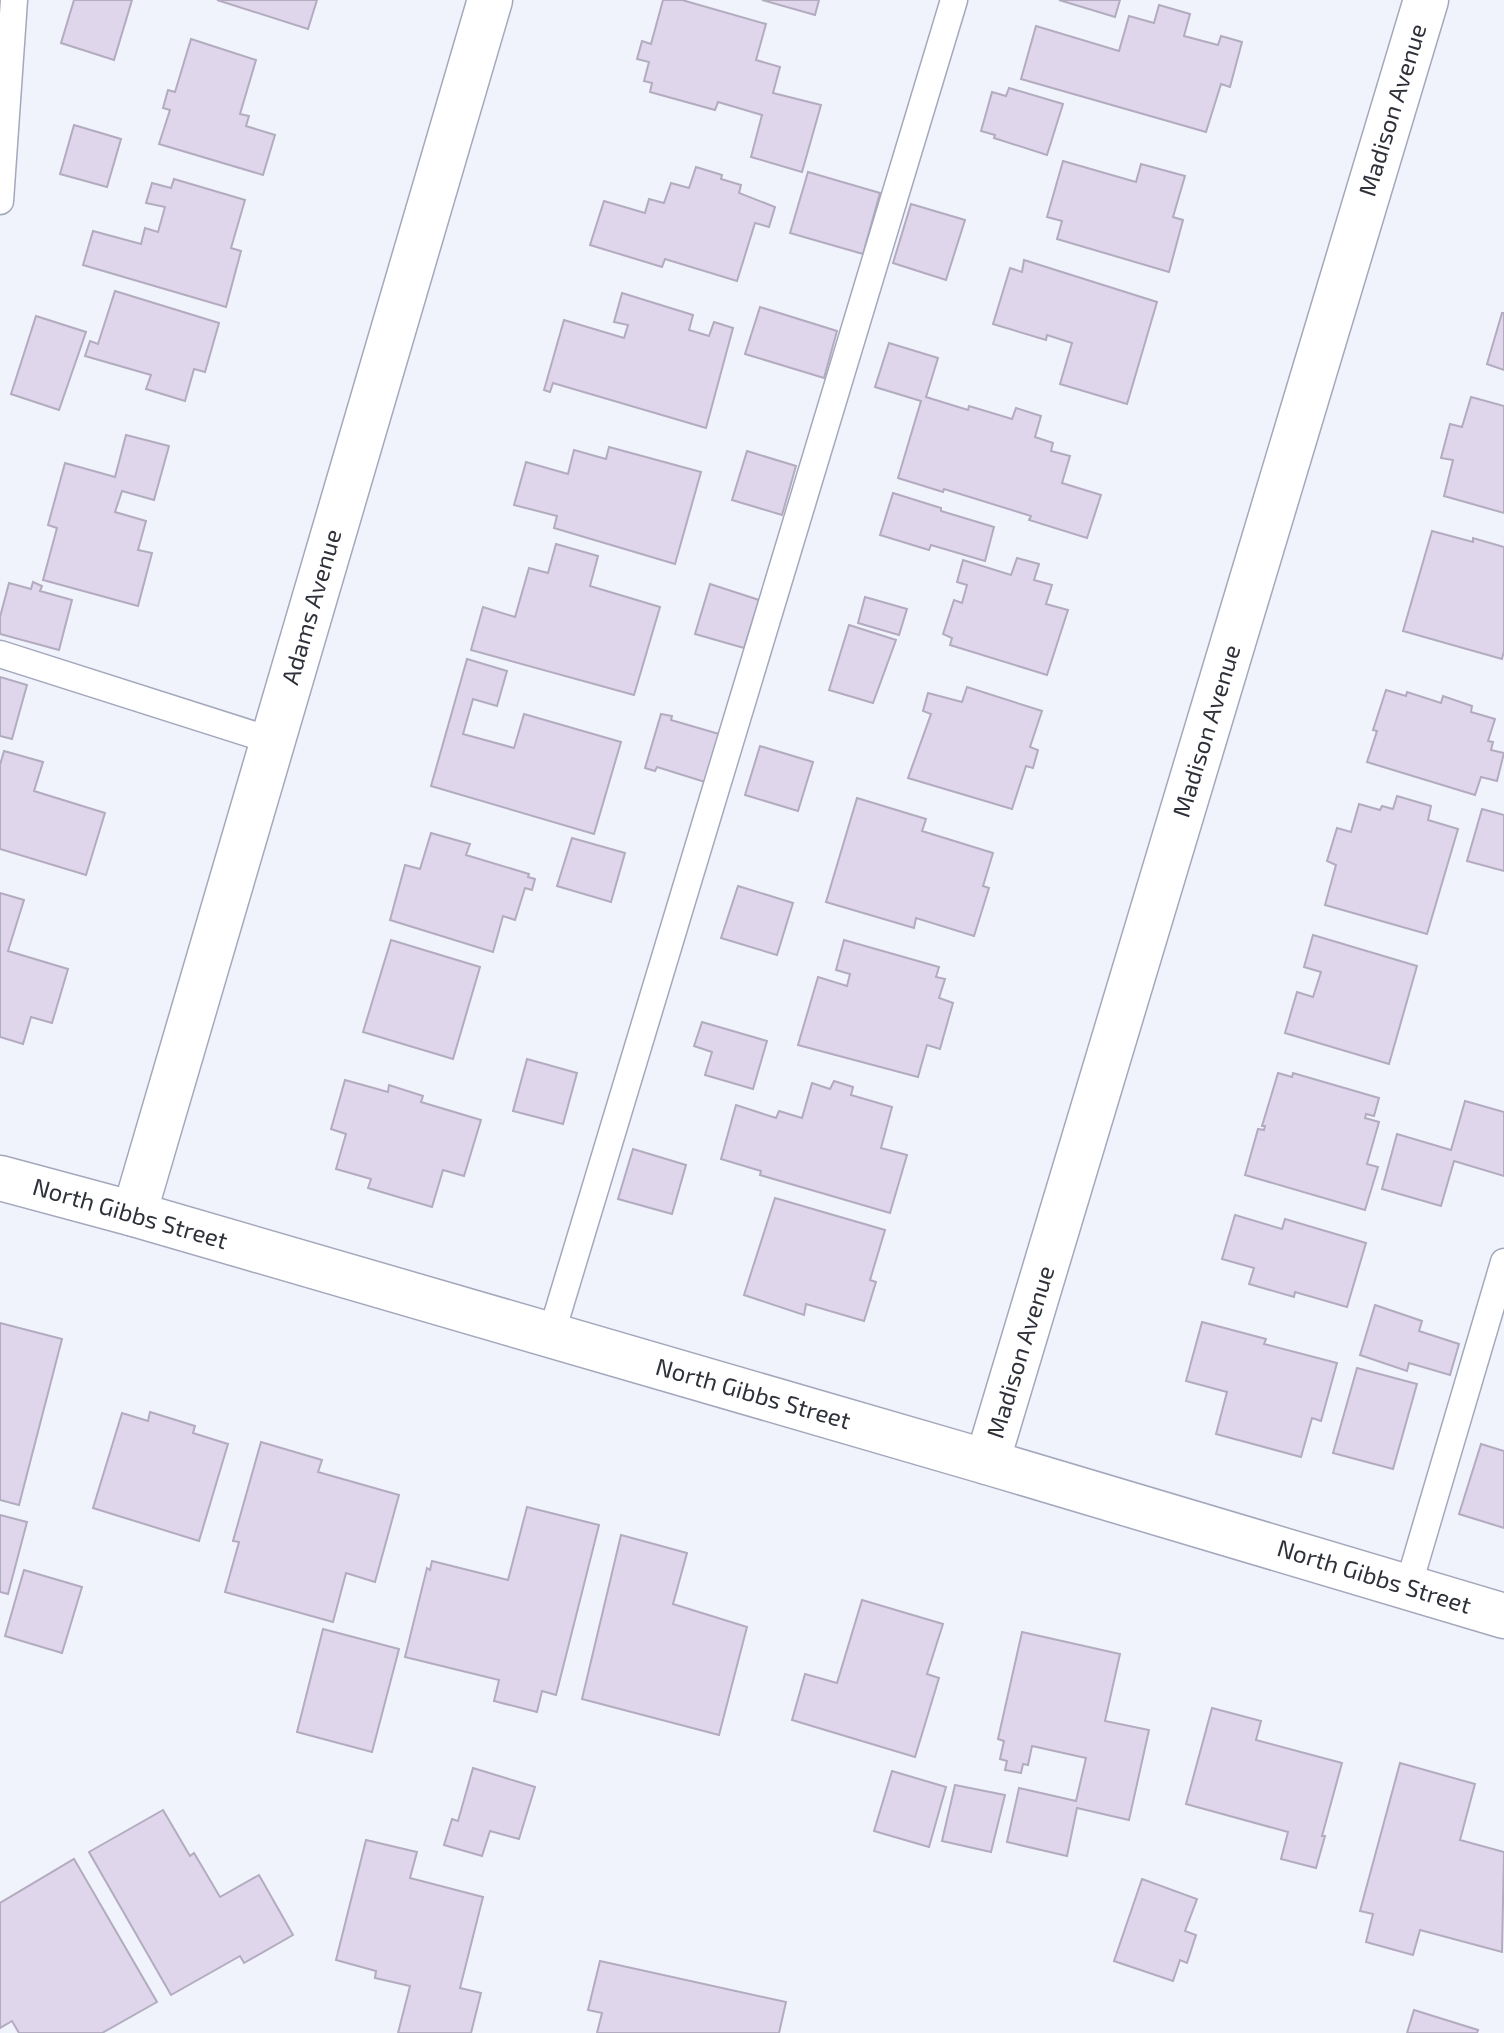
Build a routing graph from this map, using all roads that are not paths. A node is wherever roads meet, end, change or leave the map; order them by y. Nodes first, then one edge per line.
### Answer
1 (14, 0) edge
2 (490, 0) edge
3 (954, 0) edge
4 (1426, 0) edge
5 (0, 201) edge
6 (0, 654) edge
7 (273, 741) junction
8 (0, 1178) edge
9 (134, 1214) junction
10 (1504, 1262) edge
11 (551, 1335) junction
12 (987, 1462) junction
13 (1408, 1587) junction
14 (1504, 1616) edge

1 - 5 lane
2 - 7 street, Adams Avenue
3 - 11 lane
4 - 12 street, Madison Avenue
6 - 7 lane
7 - 9 street, Adams Avenue
8 - 9 street, North Gibbs Street
9 - 11 street, North Gibbs Street
10 - 13 lane
11 - 12 street, North Gibbs Street
12 - 13 street, North Gibbs Street
13 - 14 street, North Gibbs Street

